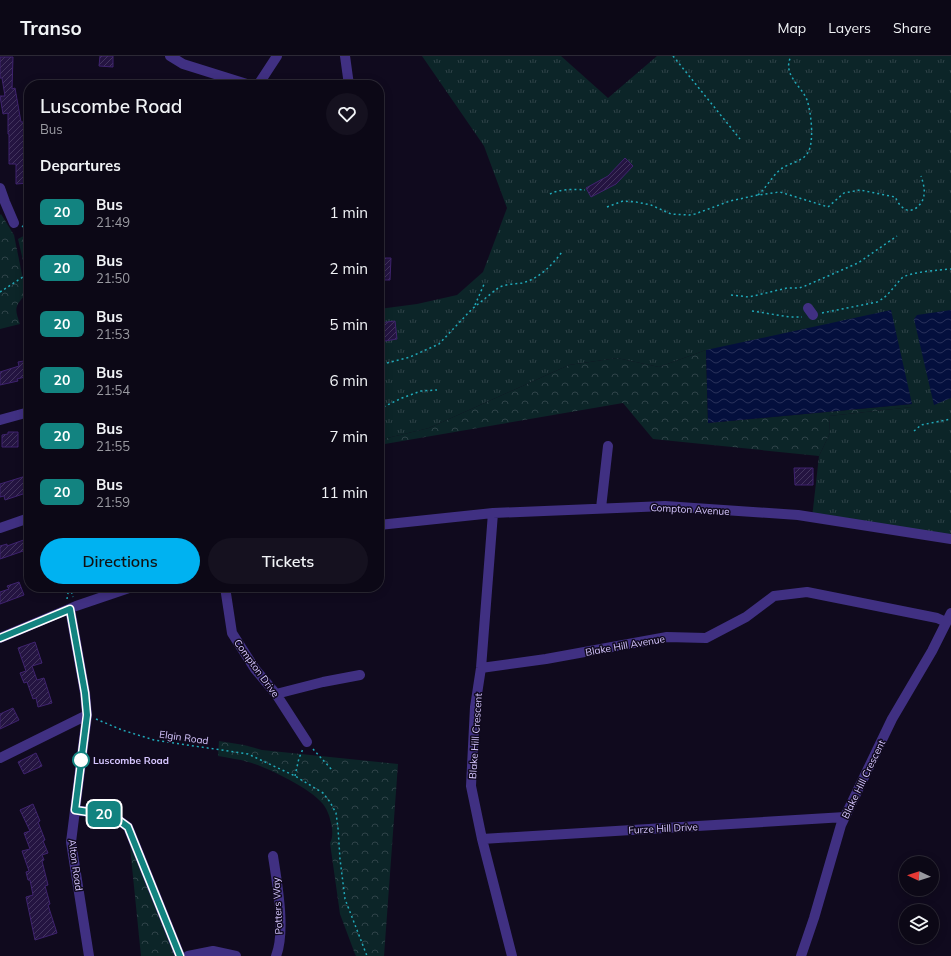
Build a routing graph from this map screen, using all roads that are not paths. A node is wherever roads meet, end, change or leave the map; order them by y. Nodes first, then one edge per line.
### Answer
1 (170, 56) edge
2 (277, 56) edge
3 (345, 56) edge
4 (181, 60) edge
5 (236, 80) edge
6 (261, 80) edge
7 (348, 80) edge
8 (0, 188) edge
9 (14, 223) dead end
10 (24, 413) edge
11 (0, 420) edge
12 (608, 446) dead end
13 (601, 508) junction
14 (493, 513) junction
15 (24, 520) edge
16 (384, 524) edge
17 (0, 528) edge
18 (951, 539) edge
19 (118, 592) edge
20 (225, 592) edge
21 (70, 609) junction
22 (949, 618) edge
23 (0, 638) edge
24 (481, 668) junction
25 (360, 675) dead end
26 (276, 694) junction
27 (87, 715) junction
28 (307, 742) road end
29 (0, 758) edge
30 (75, 810) junction
31 (845, 817) junction
32 (482, 839) junction
33 (273, 856) dead end
34 (89, 956) edge
35 (180, 956) edge
36 (188, 956) edge
37 (236, 956) edge
38 (276, 956) edge
39 (512, 956) edge
40 (801, 956) edge

1 - 4 street
2 - 6 street
3 - 7 street
4 - 5 street
8 - 9 street
10 - 11 street
12 - 13 street
13 - 14 street, Compton Avenue
13 - 18 street, Compton Avenue
14 - 16 street, Compton Avenue
14 - 24 street, Blake Hill Crescent
15 - 17 street
19 - 21 street
20 - 26 street, Compton Drive
21 - 23 street
21 - 27 street, Alton Road
22 - 24 street, Blake Hill Avenue
22 - 31 street, Blake Hill Crescent
24 - 32 street, Blake Hill Crescent
25 - 26 street
26 - 28 street, Compton Drive
27 - 29 street
27 - 30 street, Alton Road
30 - 34 street, Alton Road
30 - 35 street
31 - 32 street, Furze Hill Drive
31 - 40 street, Blake Hill Crescent
32 - 39 street, Blake Hill Crescent
33 - 38 street, Potters Way
36 - 37 street

